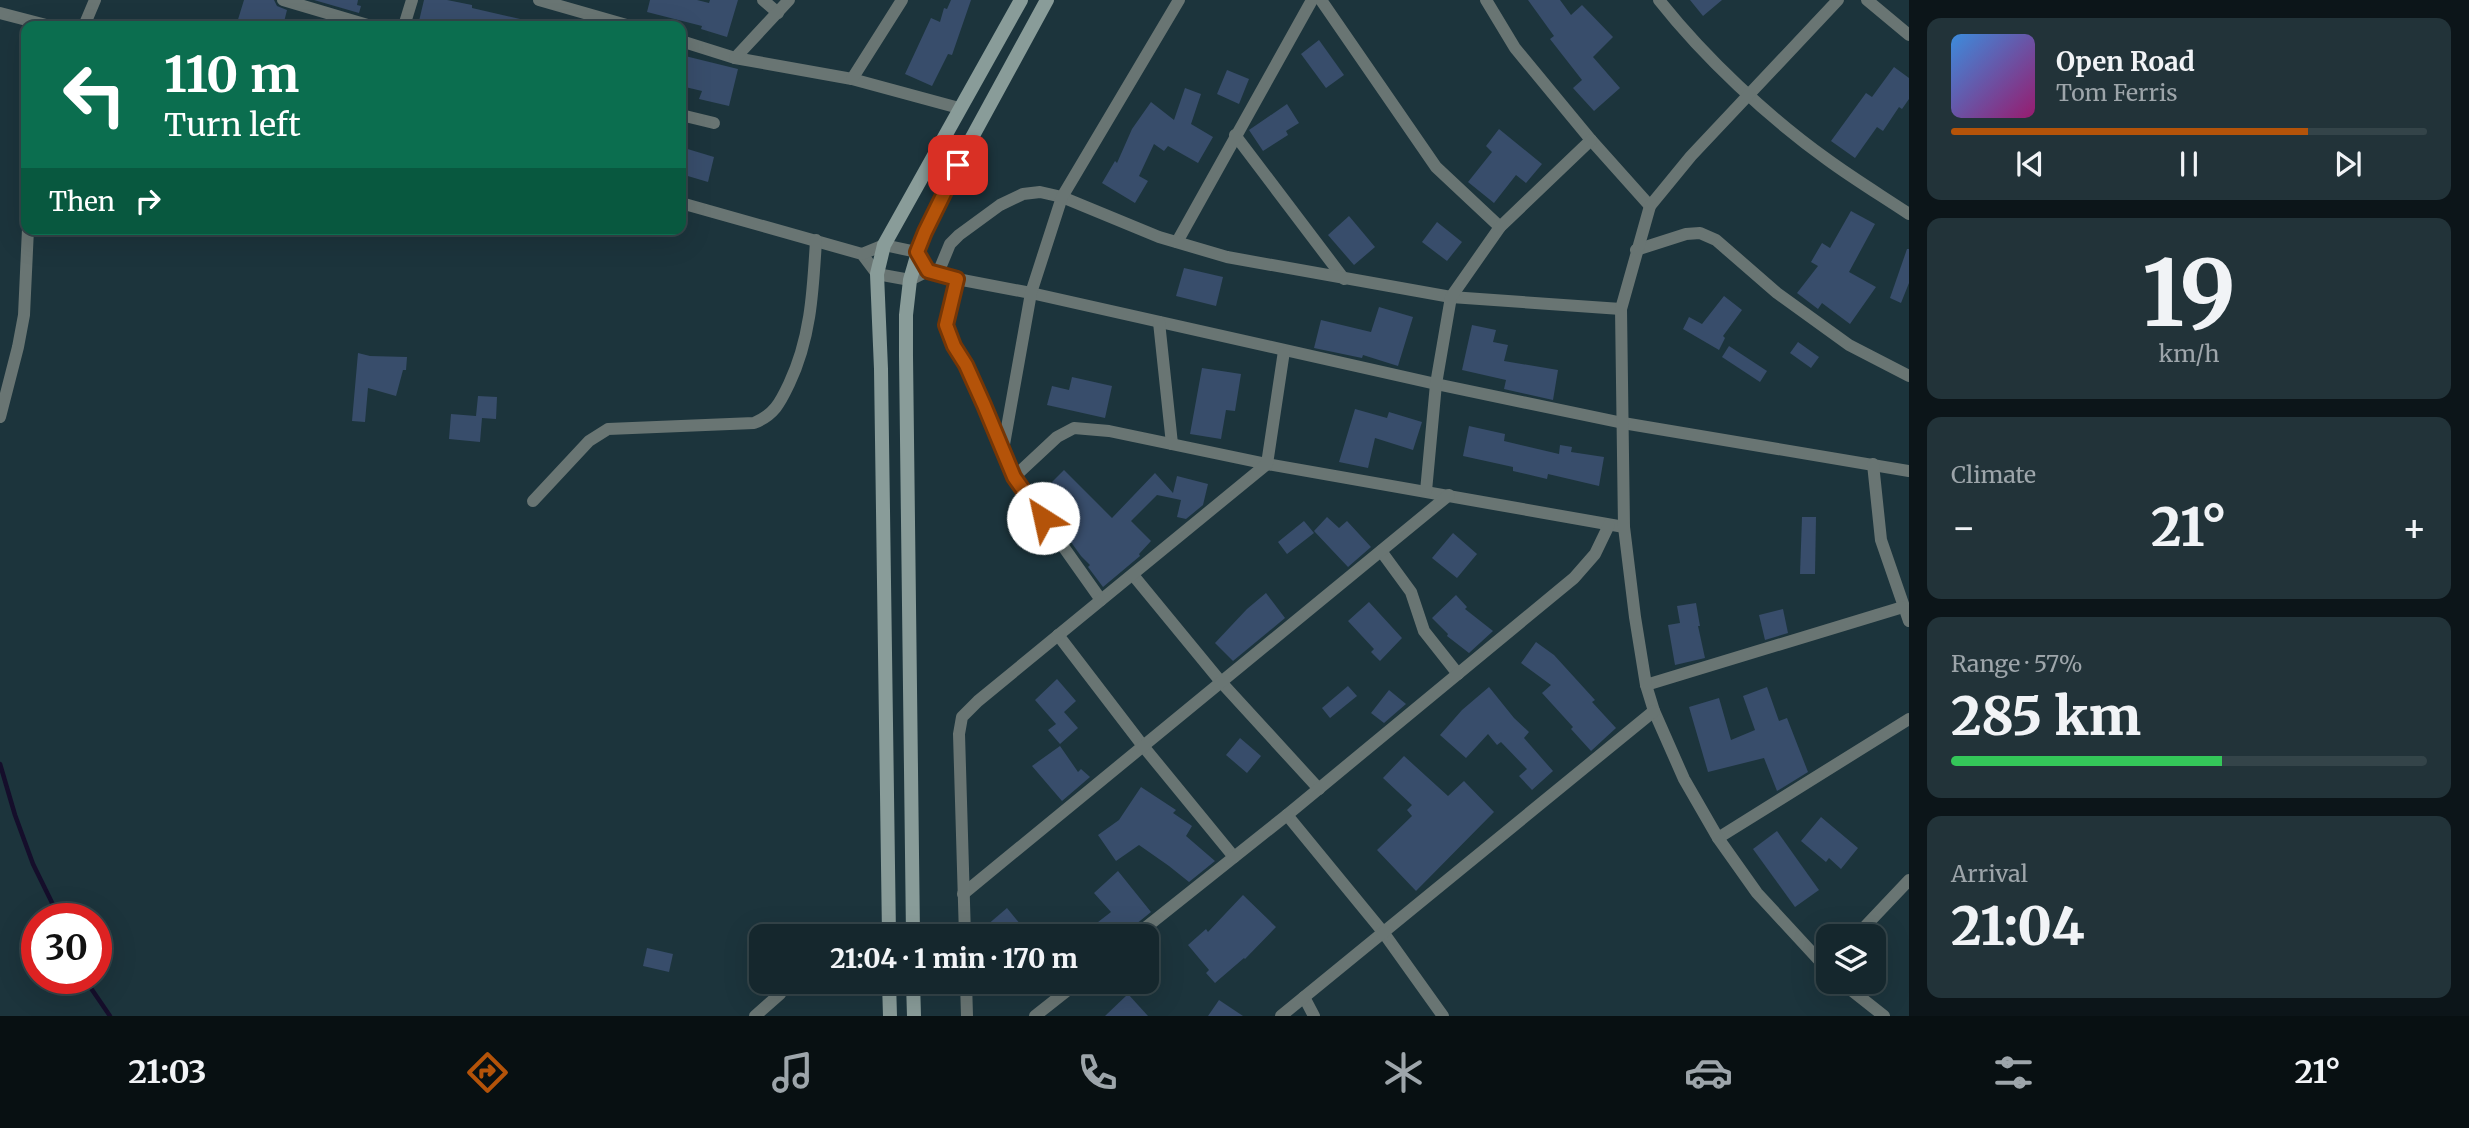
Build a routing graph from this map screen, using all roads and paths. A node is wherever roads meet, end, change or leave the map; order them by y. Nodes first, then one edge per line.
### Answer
1 (95, 0) edge
2 (283, 0) edge
3 (412, 0) edge
4 (539, 0) edge
5 (763, 0) edge
6 (789, 0) edge
7 (902, 0) edge
8 (1021, 0) edge
9 (1047, 0) edge
10 (1179, 0) edge
11 (1312, 0) edge
12 (1321, 0) edge
13 (1486, 0) edge
14 (1659, 0) edge
15 (1838, 0) edge
16 (1867, 0) edge
17 (0, 13) edge
18 (778, 13) junction
19 (587, 14) edge
20 (31, 21) edge
21 (86, 21) edge
22 (354, 21) edge
23 (406, 21) edge
24 (612, 21) edge
25 (1909, 35) edge
26 (686, 43) edge
27 (735, 58) junction
28 (852, 79) junction
29 (1749, 96) junction
30 (959, 108) junction
31 (686, 116) edge
32 (713, 124) dead end
33 (1235, 135) junction
34 (1591, 140) junction
35 (1062, 197) junction
36 (686, 204) edge
37 (1650, 206) junction
38 (1909, 214) edge
39 (1500, 227) junction
40 (28, 235) edge
41 (816, 240) junction
42 (1177, 242) junction
43 (884, 245) junction
44 (1636, 250) junction
45 (917, 252) junction
46 (862, 254) junction
47 (933, 272) junction
48 (877, 274) junction
49 (957, 279) junction
50 (1344, 279) junction
51 (910, 280) junction
52 (1031, 293) junction
53 (1451, 297) junction
54 (1621, 309) junction
55 (1159, 322) junction
56 (1284, 351) junction
57 (1909, 376) edge
58 (1436, 384) junction
59 (0, 416) edge
60 (1623, 423) junction
61 (1172, 444) junction
62 (1003, 450) junction
63 (1267, 464) junction
64 (1872, 464) junction
65 (1909, 471) edge
66 (1014, 477) junction
67 (1426, 491) junction
68 (1448, 495) junction
69 (533, 501) dead end
70 (1609, 525) junction
71 (1624, 527) junction
72 (1381, 551) junction
73 (1133, 575) junction
74 (1101, 600) junction
75 (1903, 607) junction
76 (1909, 621) edge
77 (1058, 635) junction
78 (1458, 674) junction
79 (1221, 682) junction
80 (1646, 685) junction
81 (1654, 711) junction
82 (1909, 719) edge
83 (1143, 746) junction
84 (1319, 789) junction
85 (1287, 816) junction
86 (1717, 838) junction
87 (1234, 857) junction
88 (1909, 880) edge
89 (963, 894) junction
90 (889, 924) edge
91 (913, 924) edge
92 (964, 924) edge
93 (1150, 924) edge
94 (1867, 924) edge
95 (1384, 932) junction
96 (1816, 955) edge
97 (780, 994) edge
98 (890, 994) edge
99 (914, 994) edge
100 (966, 994) edge
101 (1063, 994) edge
102 (1856, 994) edge
103 (1304, 997) junction
104 (755, 1016) edge
105 (890, 1016) edge
106 (914, 1016) edge
107 (967, 1016) edge
108 (1035, 1016) edge
109 (1282, 1016) edge
110 (1314, 1016) edge
111 (1443, 1016) edge
112 (1884, 1016) edge

1 - 21 street
2 - 22 street
3 - 23 street
4 - 19 street
5 - 18 street
6 - 18 street
7 - 28 street
8 - 30 main road
9 - 45 main road
10 - 35 street
11 - 33 street
12 - 39 street
13 - 34 street
14 - 29 street
15 - 29 street
16 - 25 street
17 - 20 street
18 - 27 street
19 - 24 street
26 - 27 street
27 - 28 street
28 - 30 street
29 - 37 street
29 - 38 street
30 - 43 main road
31 - 32 street
33 - 42 street
33 - 50 street
34 - 37 street
34 - 39 street
35 - 42 street
35 - 47 street
35 - 52 street
36 - 41 street
37 - 44 street
39 - 53 street
40 - 59 street
41 - 46 street
41 - 69 street
42 - 50 street
43 - 45 street
43 - 46 street
43 - 48 main road
44 - 54 street
44 - 57 street
45 - 47 street
45 - 51 main road
46 - 48 street
47 - 49 street
47 - 51 street
48 - 51 street
48 - 90 main road
49 - 52 street
49 - 62 street
50 - 53 street
51 - 91 main road
52 - 55 street
52 - 62 street
53 - 54 street
53 - 58 street
54 - 60 street
55 - 56 street
55 - 61 street
56 - 58 street
56 - 63 street
58 - 60 street
58 - 67 street
60 - 64 street
60 - 71 street
61 - 63 street
61 - 66 street
62 - 66 street
63 - 67 street
63 - 73 street
64 - 65 street
64 - 75 street
66 - 74 street
67 - 68 street
68 - 70 street
68 - 72 street
70 - 71 street
70 - 78 street
71 - 80 street
72 - 78 street
72 - 79 street
73 - 74 street
73 - 79 street
74 - 77 street
75 - 76 street
75 - 80 street
77 - 83 street
77 - 89 street
78 - 84 street
79 - 83 street
79 - 84 street
80 - 81 street
81 - 86 street
81 - 95 street
82 - 86 street
83 - 87 street
83 - 89 street
84 - 85 street
85 - 87 street
85 - 95 street
86 - 96 street
87 - 93 street
88 - 94 street
89 - 92 street
95 - 103 street
95 - 111 street
97 - 104 street
98 - 105 main road
99 - 106 main road
100 - 107 street
101 - 108 street
102 - 112 street
103 - 109 street
103 - 110 street

